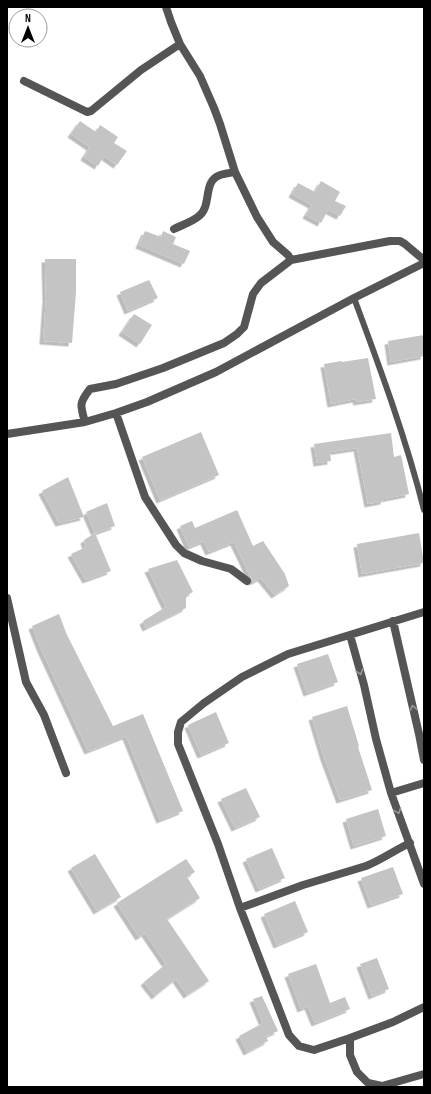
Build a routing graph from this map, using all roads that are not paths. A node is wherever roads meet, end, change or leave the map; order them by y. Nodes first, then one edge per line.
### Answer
1 (166, 7) edge
2 (180, 44) junction
3 (24, 81) dead end
4 (235, 172) junction
5 (174, 229) dead end
6 (291, 260) junction
7 (424, 261) edge
8 (354, 298) junction
9 (116, 413) junction
10 (85, 422) junction
11 (7, 434) edge
12 (424, 510) edge
13 (247, 581) dead end
14 (7, 598) edge
15 (424, 612) edge
16 (392, 621) junction
17 (350, 635) junction
18 (424, 760) edge
19 (66, 773) dead end
20 (424, 783) edge
21 (392, 793) junction
22 (410, 843) junction
23 (424, 884) edge
24 (240, 908) junction
25 (424, 1007) edge
26 (350, 1038) junction
27 (424, 1074) edge

1 - 2 street
2 - 3 street
2 - 4 street
4 - 5 street
4 - 6 street
6 - 7 street
6 - 10 street
7 - 8 street
8 - 9 street
8 - 12 lane
9 - 10 street
9 - 13 street
10 - 11 street
14 - 19 street
15 - 16 street
16 - 17 street
18 -> 16 street
17 -> 21 street
17 - 24 street
20 - 21 street
21 -> 22 street
22 - 23 street
22 - 24 street
24 - 26 street
25 - 26 street
26 - 27 street

